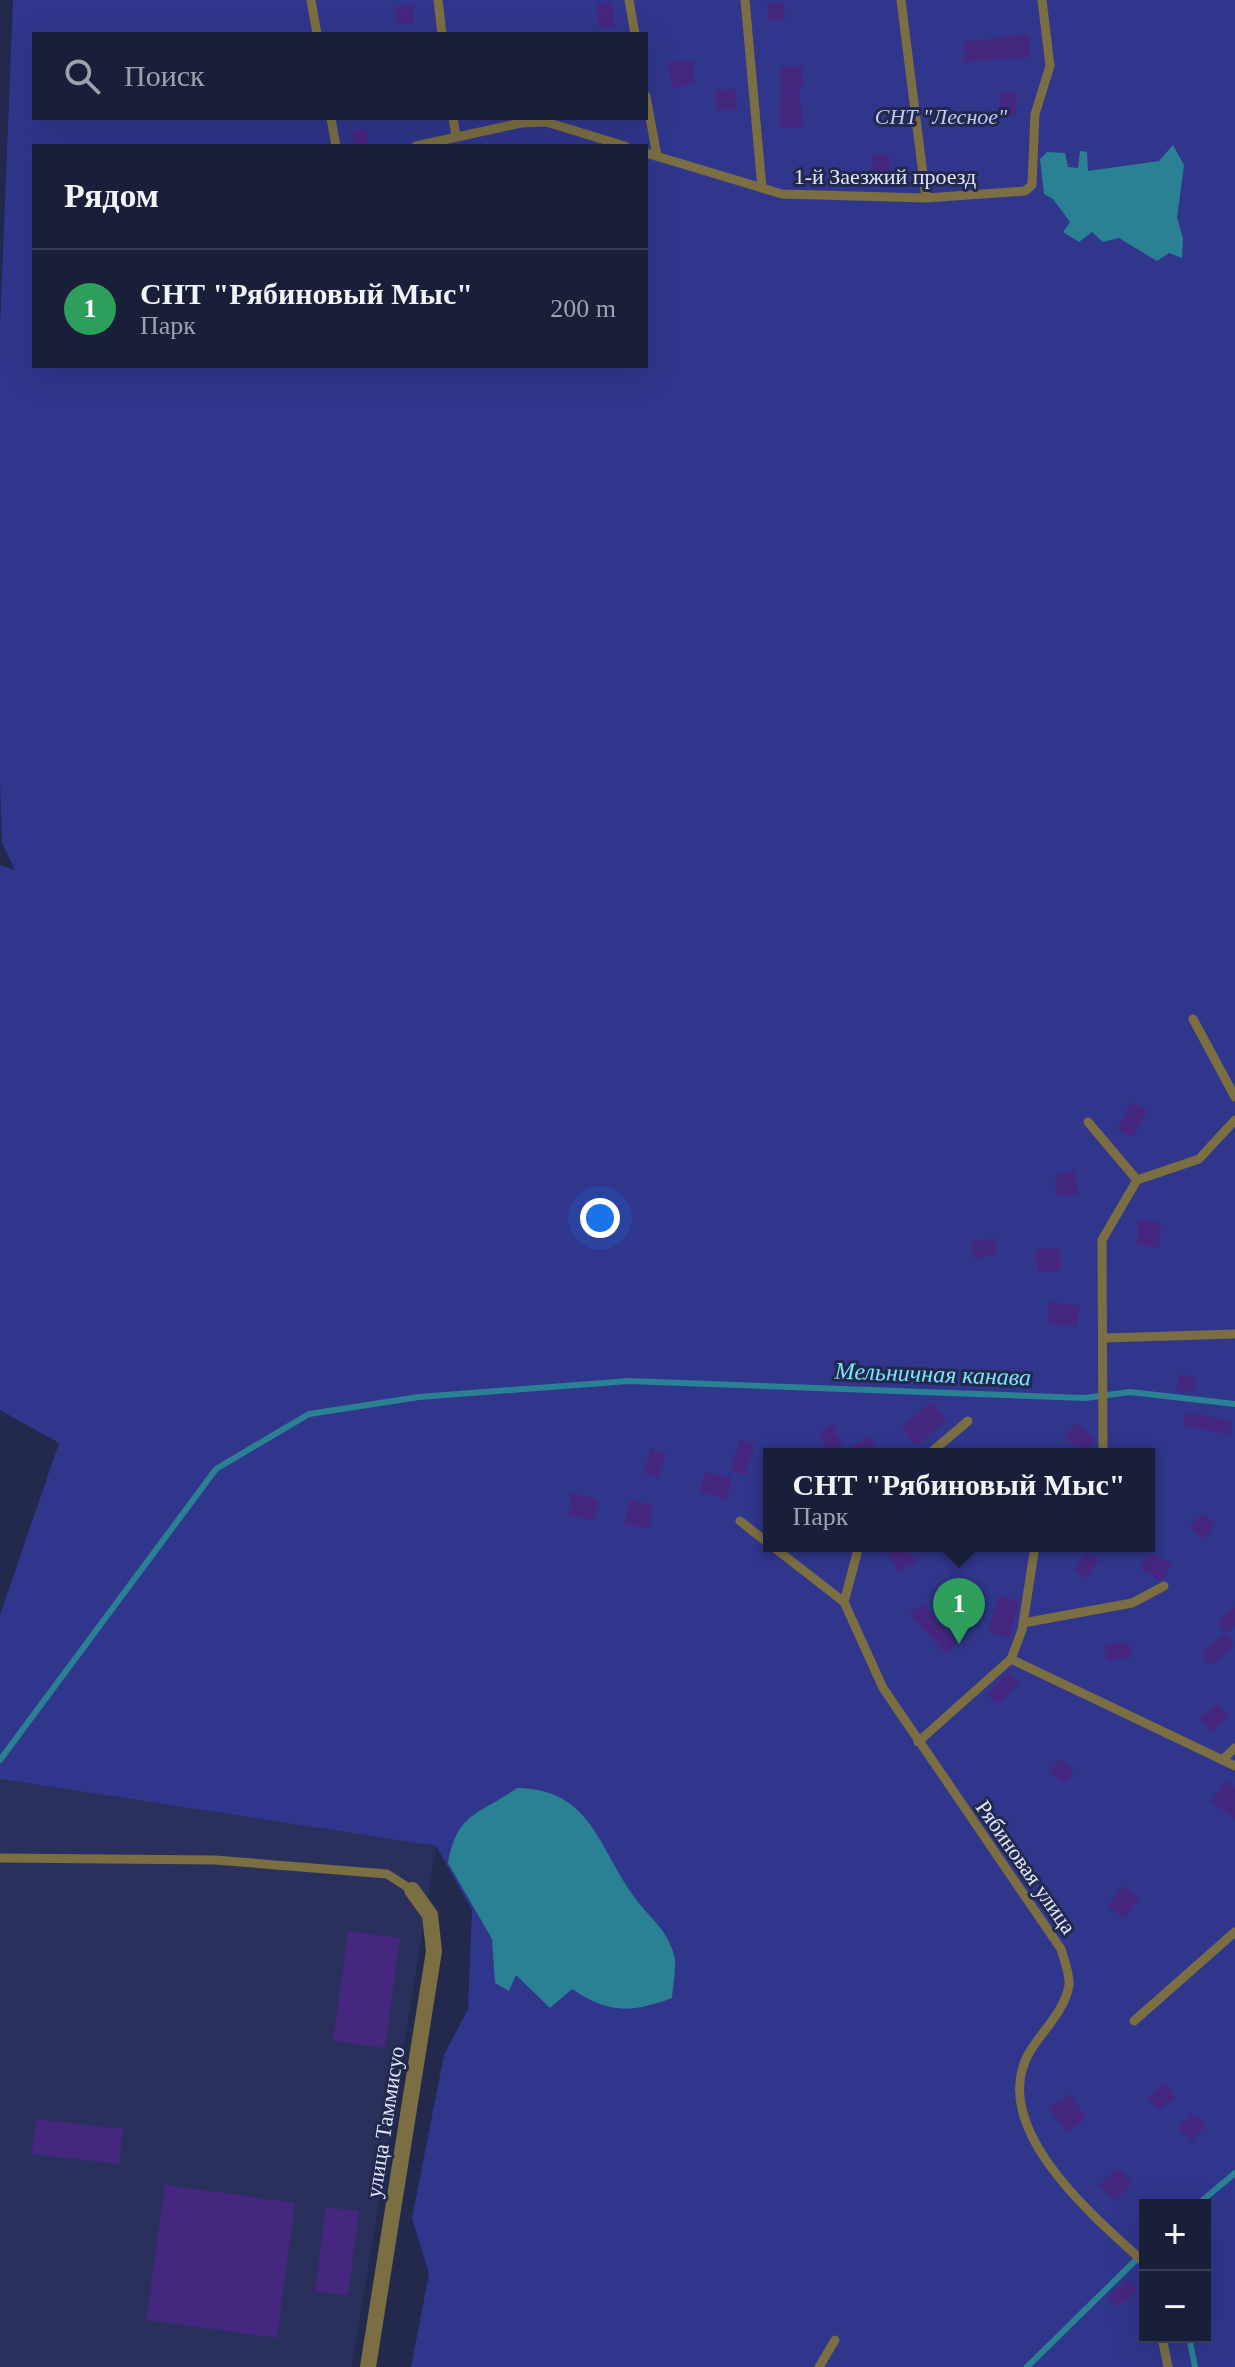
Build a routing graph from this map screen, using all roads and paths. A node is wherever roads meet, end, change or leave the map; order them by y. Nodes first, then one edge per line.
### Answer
1 (311, 0) edge
2 (438, 0) edge
3 (629, 0) edge
4 (745, 0) edge
5 (901, 0) edge
6 (1042, 0) edge
7 (317, 32) edge
8 (442, 32) edge
9 (635, 32) edge
10 (648, 119) edge
11 (331, 120) edge
12 (453, 120) edge
13 (456, 136) junction
14 (336, 144) edge
15 (424, 144) edge
16 (618, 144) edge
17 (651, 154) edge
18 (762, 188) junction
19 (926, 198) junction
20 (1193, 1019) dead end
21 (1235, 1097) edge
22 (1235, 1120) edge
23 (1088, 1122) dead end
24 (1137, 1180) junction
25 (1235, 1334) edge
26 (1105, 1338) junction
27 (968, 1421) dead end
28 (936, 1448) edge
29 (1103, 1448) edge
30 (740, 1521) dead end
31 (763, 1539) edge
32 (779, 1552) edge
33 (857, 1552) edge
34 (1034, 1552) edge
35 (1164, 1586) dead end
36 (844, 1602) junction
37 (1023, 1623) junction
38 (1011, 1659) junction
39 (918, 1742) junction
40 (1235, 1748) edge
41 (1222, 1760) junction
42 (1235, 1766) edge
43 (0, 1858) edge
44 (412, 1890) joint
45 (1235, 1932) edge
46 (1134, 2021) dead end
47 (1139, 2258) edge
48 (835, 2340) dead end
49 (1163, 2343) edge
50 (368, 2367) edge
51 (819, 2367) edge
52 (1168, 2367) edge

1 - 7 lane
2 - 8 lane
3 - 9 lane
4 - 18 lane
5 - 19 lane
6 - 19 lane, 1-й Заезжий проезд
10 - 17 lane
11 - 14 lane
12 - 13 lane
13 - 15 lane
13 - 16 lane
17 - 18 lane, 1-й Заезжий проезд
18 - 19 lane, 1-й Заезжий проезд
20 - 21 lane
22 - 24 lane
23 - 24 lane
24 - 26 lane
25 - 26 lane
26 - 29 lane
27 - 28 lane
30 - 31 lane, Рябиновая улица
32 - 36 lane, Рябиновая улица
33 - 36 lane
34 - 37 lane
35 - 37 lane
36 - 39 lane, Рябиновая улица
37 - 38 lane
38 - 39 lane
38 - 41 lane
39 - 47 lane, Рябиновая улица
40 - 41 lane
41 - 42 lane
43 - 44 lane
44 - 50 street, улица Таммисуо
45 - 46 lane
48 - 51 lane
49 - 52 lane

